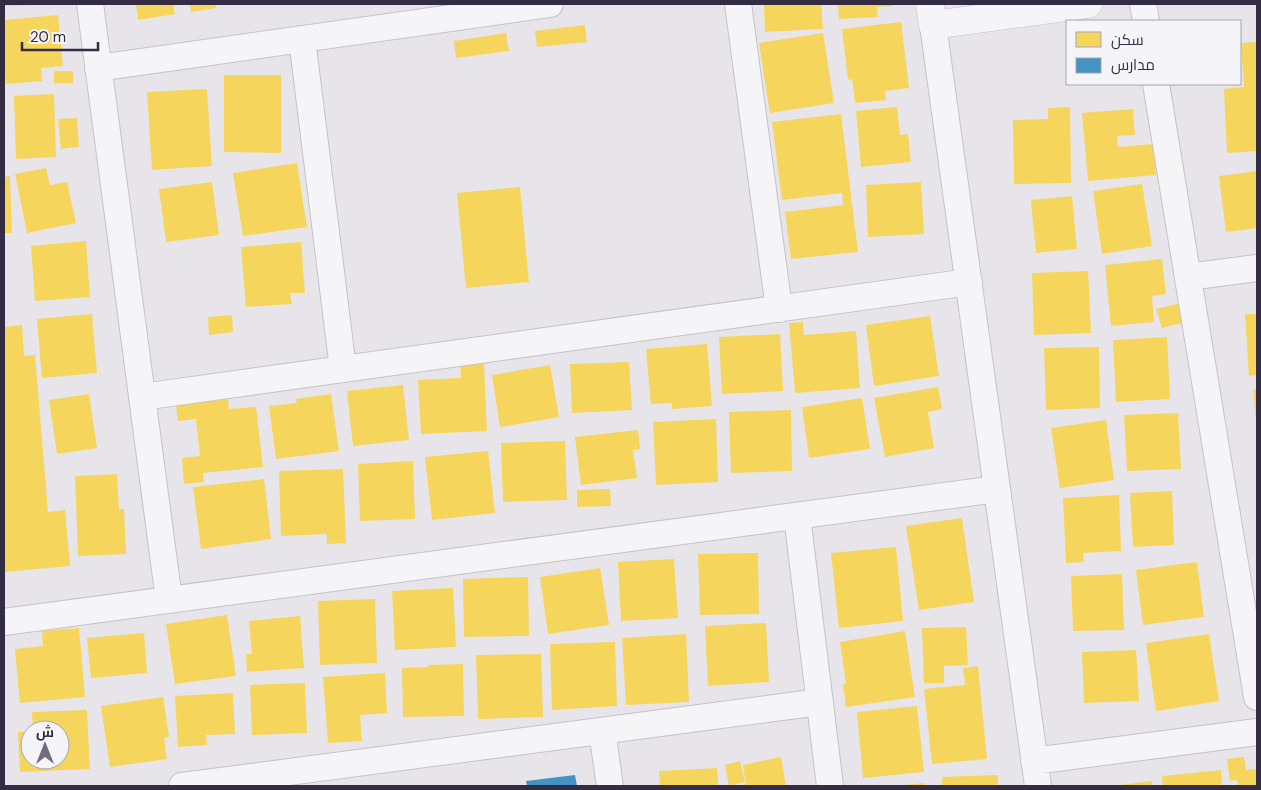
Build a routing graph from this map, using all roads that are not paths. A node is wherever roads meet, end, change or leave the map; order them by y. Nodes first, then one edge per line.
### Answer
1 (90, 4) edge
2 (550, 4) edge
3 (738, 4) edge
4 (1088, 4) edge
5 (1143, 4) edge
6 (944, 13) edge
7 (1146, 20) edge
8 (302, 39) junction
9 (98, 68) junction
10 (1156, 85) edge
11 (1257, 268) edge
12 (1188, 277) junction
13 (969, 282) junction
14 (779, 309) junction
15 (343, 369) junction
16 (142, 397) junction
17 (997, 489) junction
18 (797, 516) junction
19 (168, 600) junction
20 (4, 622) edge
21 (1257, 697) edge
22 (820, 702) junction
23 (602, 731) junction
24 (1257, 732) edge
25 (1036, 774) edge
26 (186, 786) edge
27 (610, 786) edge
28 (830, 786) edge

1 - 9 street
2 - 8 street
3 - 14 street
4 - 6 street
5 - 7 street
6 - 13 street
8 - 9 street
8 - 15 street
9 - 16 street
10 - 12 street
11 - 12 street
12 - 21 street
13 - 14 street
13 - 17 street
14 - 15 street
15 - 16 street
16 - 19 street
17 - 18 street
17 - 25 street
18 - 19 street
18 - 22 street
19 - 20 street
22 - 23 street
22 - 28 street
23 - 26 street
23 - 27 street
24 - 25 street

